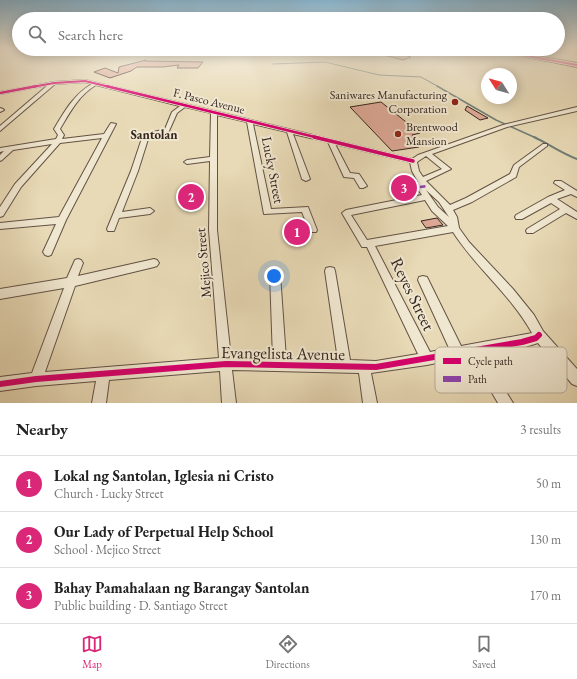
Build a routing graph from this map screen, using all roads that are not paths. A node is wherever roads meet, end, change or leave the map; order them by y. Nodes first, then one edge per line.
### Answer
1 (54, 83) junction
2 (97, 83) junction
3 (0, 93) edge
4 (184, 105) junction
5 (577, 109) edge
6 (214, 112) junction
7 (250, 121) junction
8 (113, 124) dead end
9 (0, 129) edge
10 (289, 130) junction
11 (107, 136) junction
12 (330, 140) junction
13 (58, 141) junction
14 (546, 145) dead end
15 (11, 148) junction
16 (0, 150) edge
17 (428, 154) junction
18 (0, 159) edge
19 (214, 159) junction
20 (413, 161) junction
21 (187, 162) dead end
22 (306, 180) dead end
23 (558, 183) dead end
24 (422, 184) junction
25 (363, 186) dead end
26 (574, 192) edge
27 (426, 197) junction
28 (552, 199) junction
29 (450, 208) junction
30 (566, 209) junction
31 (150, 211) dead end
32 (0, 214) edge
33 (116, 216) junction
34 (577, 216) edge
35 (519, 217) dead end
36 (62, 220) junction
37 (0, 226) edge
38 (455, 228) junction
39 (111, 229) dead end
40 (313, 230) dead end
41 (530, 231) dead end
42 (370, 244) junction
43 (48, 252) dead end
44 (78, 263) dead end
45 (154, 263) dead end
46 (330, 271) dead end
47 (275, 274) dead end
48 (423, 280) dead end
49 (72, 282) junction
50 (0, 294) edge
51 (539, 335) junction
52 (455, 347) edge
53 (495, 347) edge
54 (550, 347) edge
55 (435, 358) edge
56 (427, 359) junction
57 (226, 364) junction
58 (280, 365) junction
59 (345, 367) junction
60 (364, 367) junction
61 (567, 367) edge
62 (104, 374) junction
63 (577, 378) edge
64 (36, 379) junction
65 (0, 384) edge
66 (500, 393) edge
67 (99, 403) edge
68 (229, 403) edge
69 (370, 403) edge
70 (506, 403) edge

1 - 2 street, F. Pasco Avenue
1 - 3 street, F. Pasco Avenue
1 - 9 street
2 - 4 street, F. Pasco Avenue
2 - 13 street
4 - 6 street, F. Pasco Avenue
4 - 33 street
5 - 17 street
6 - 7 street, F. Pasco Avenue
6 - 19 street, Mejico Street
7 - 10 street, F. Pasco Avenue
7 - 40 street, Lucky Street
8 - 11 street
10 - 12 street, F. Pasco Avenue
10 - 22 street
11 - 13 street
11 - 36 street
12 - 20 street, F. Pasco Avenue
12 - 25 street
13 - 15 street
13 - 32 street
14 - 29 street
15 - 16 street
15 - 18 street
17 - 20 street
17 - 24 street
19 - 21 street
19 - 57 street, Mejico Street
20 - 24 street
23 - 26 street
24 - 27 street
24 - 29 street
26 - 28 street
27 - 38 street
27 - 42 street, Reyes Street
28 - 30 street
28 - 35 street
29 - 38 street
30 - 34 street
30 - 41 street
31 - 33 street
33 - 39 street
36 - 37 street
36 - 43 street
38 - 42 street
38 - 51 street
42 - 56 street, Reyes Street
44 - 49 street
45 - 49 street
46 - 59 street
47 - 58 street
48 - 52 street
49 - 50 street
49 - 64 street
51 - 53 street, Evangelista Avenue
51 - 54 street
55 - 56 street, Evangelista Avenue
56 - 60 street, Evangelista Avenue
57 - 58 street, Evangelista Avenue
57 - 62 street, Evangelista Avenue
57 - 68 street, Mejico Street
58 - 59 street, Evangelista Avenue
59 - 60 street, Evangelista Avenue
60 - 69 street
61 - 63 street
62 - 64 street, Evangelista Avenue
62 - 67 street
64 - 65 street, Evangelista Avenue
66 - 70 street

